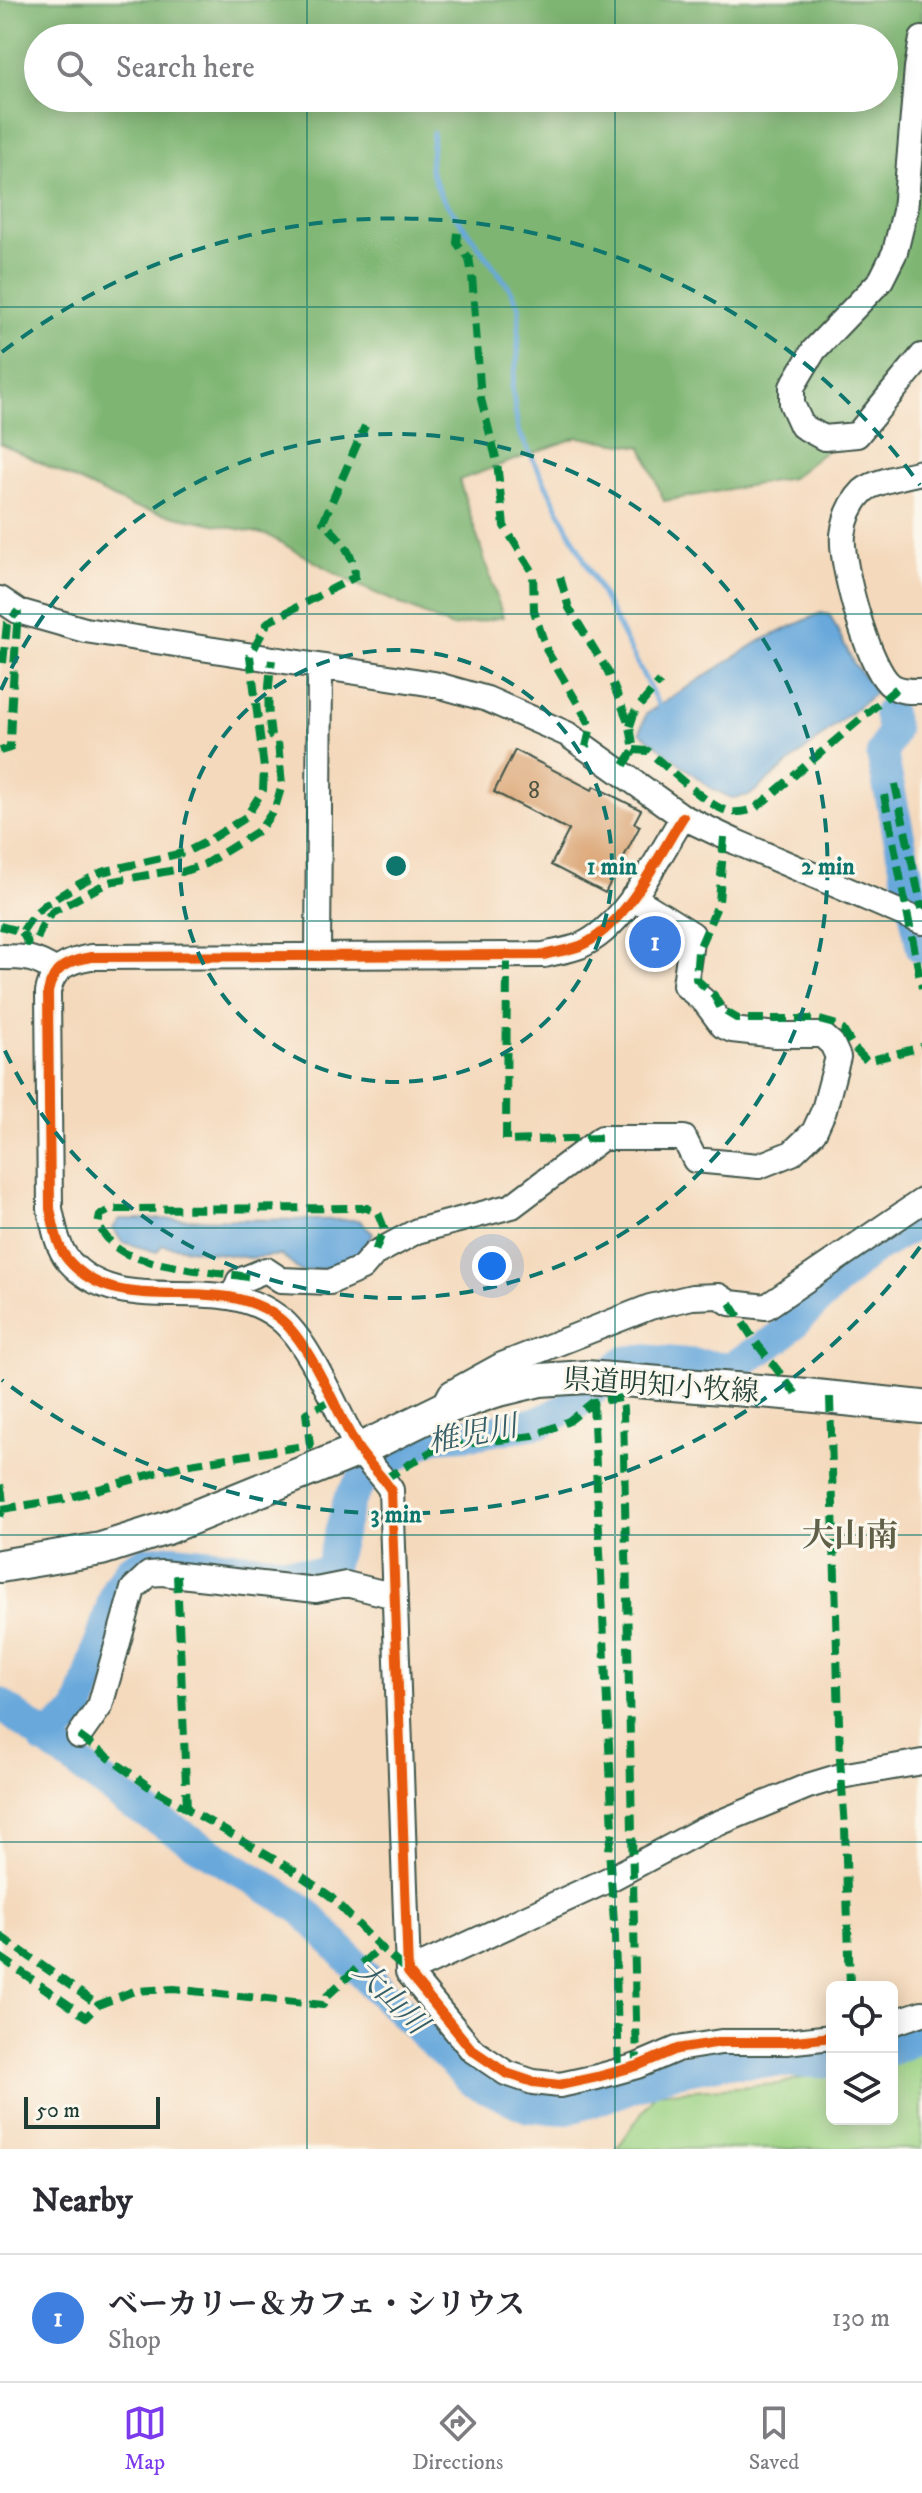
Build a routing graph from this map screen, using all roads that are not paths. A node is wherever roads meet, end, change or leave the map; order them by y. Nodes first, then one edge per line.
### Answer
1 (922, 39) edge
2 (922, 356) edge
3 (922, 472) edge
4 (0, 599) edge
5 (320, 668) junction
6 (922, 691) edge
7 (683, 817) junction
8 (633, 897) junction
9 (922, 922) edge
10 (318, 956) junction
11 (0, 957) edge
12 (56, 971) junction
13 (922, 1201) edge
14 (233, 1296) junction
15 (922, 1407) edge
16 (443, 1409) junction
17 (368, 1461) junction
18 (0, 1566) edge
19 (395, 1596) junction
20 (79, 1736) dead end
21 (922, 1762) edge
22 (408, 1972) junction
23 (922, 2013) edge
24 (898, 2021) edge
25 (826, 2038) edge

1 - 2 street
3 - 6 street
4 - 5 street
5 - 7 street
5 - 10 street
7 - 8 street
7 - 9 street
8 - 10 street
8 - 14 street
10 - 12 street
11 - 12 street
12 - 14 street
13 - 16 street
14 - 17 street
15 - 16 main road, 県道明知小牧線
16 - 17 main road, 県道明知小牧線
17 - 18 main road, 県道明知小牧線
17 - 19 street
19 - 20 street
19 - 22 street
21 - 22 street
22 - 25 street
23 - 24 street

